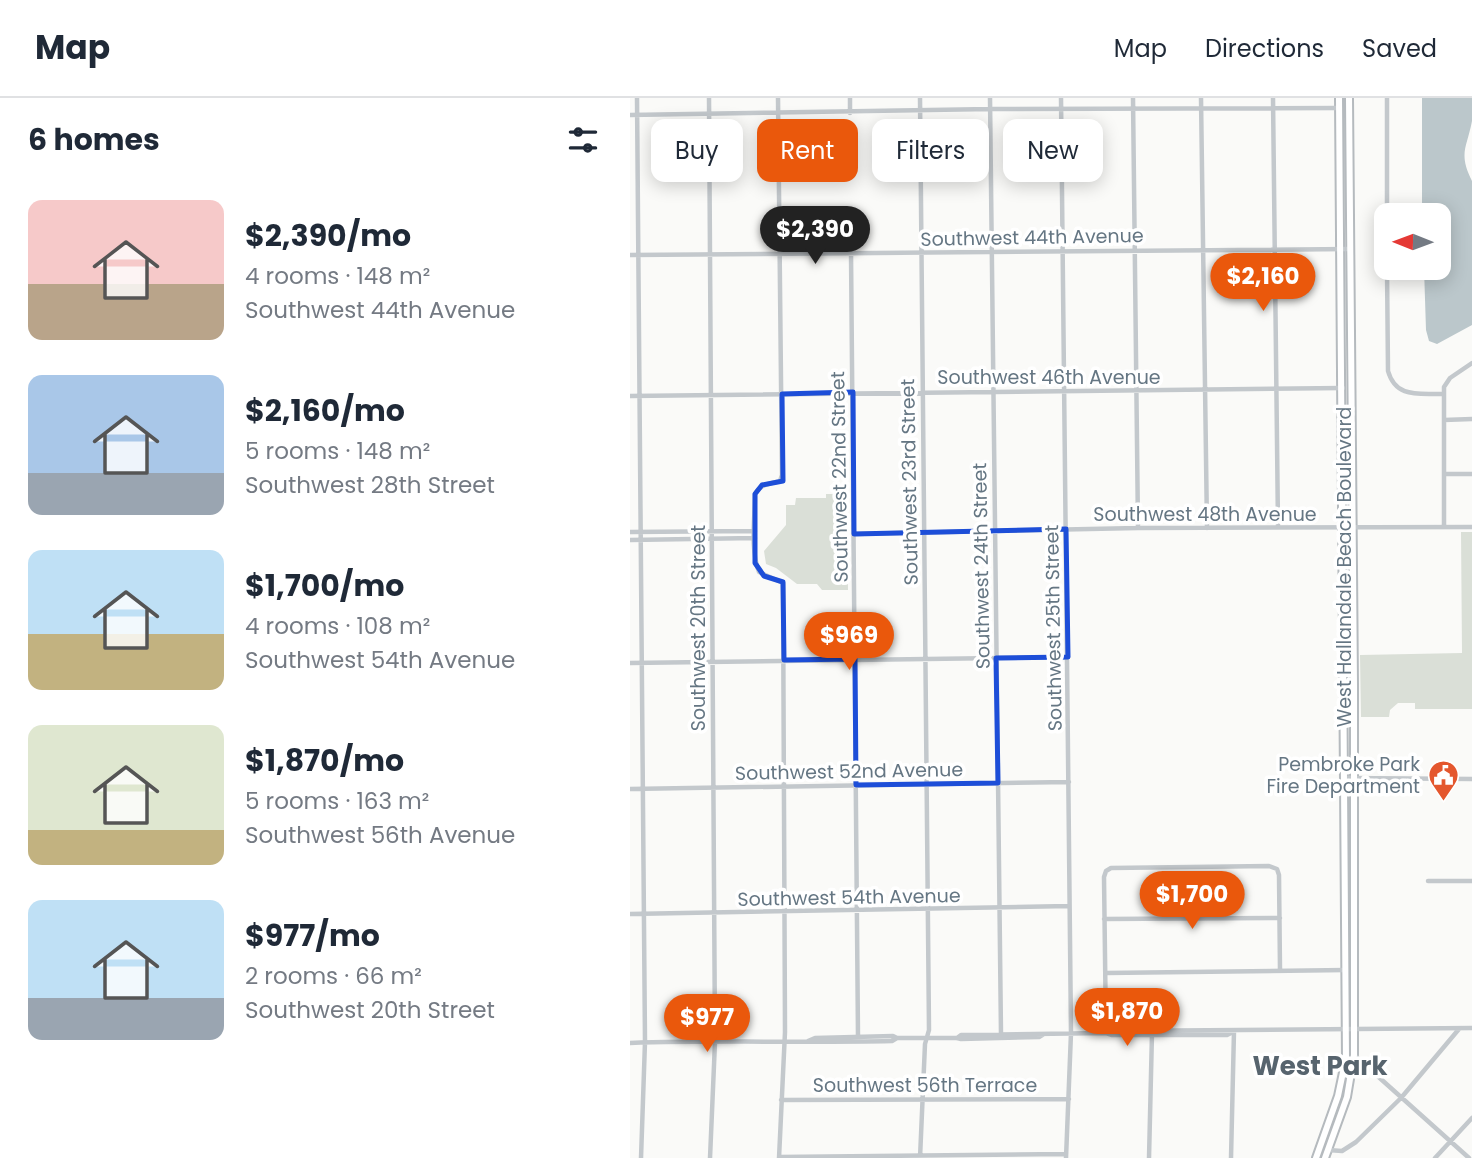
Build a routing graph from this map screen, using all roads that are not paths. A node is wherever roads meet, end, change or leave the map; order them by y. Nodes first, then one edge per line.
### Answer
1 (637, 98) edge
2 (709, 98) edge
3 (778, 98) edge
4 (850, 98) edge
5 (920, 98) edge
6 (990, 98) edge
7 (1061, 98) edge
8 (1133, 98) edge
9 (1201, 98) edge
10 (1273, 98) edge
11 (1341, 98) edge
12 (1349, 98) edge
13 (1387, 98) edge
14 (1273, 108) junction
15 (1340, 108) junction
16 (990, 109) junction
17 (1061, 109) junction
18 (1201, 109) junction
19 (1133, 110) junction
20 (920, 111) junction
21 (709, 113) junction
22 (778, 113) junction
23 (850, 113) junction
24 (630, 115) edge
25 (637, 115) junction
26 (1349, 115) junction
27 (1349, 132) junction
28 (1387, 203) edge
29 (1350, 248) junction
30 (1203, 249) junction
31 (1275, 249) junction
32 (1341, 249) junction
33 (1063, 250) junction
34 (1135, 250) junction
35 (922, 251) junction
36 (992, 251) junction
37 (851, 253) junction
38 (779, 254) junction
39 (709, 255) junction
40 (630, 256) edge
41 (638, 256) junction
42 (1387, 280) edge
43 (1342, 342) junction
44 (1472, 363) edge
45 (1351, 387) junction
46 (1343, 388) junction
47 (1276, 389) junction
48 (1135, 390) junction
49 (1205, 390) junction
50 (1064, 391) junction
51 (923, 392) junction
52 (994, 392) junction
53 (853, 393) junction
54 (710, 394) junction
55 (782, 394) junction
56 (1443, 394) junction
57 (630, 396) edge
58 (640, 396) junction
59 (1472, 419) edge
60 (1444, 420) junction
61 (1352, 441) junction
62 (1445, 474) junction
63 (1472, 474) edge
64 (1278, 527) junction
65 (1348, 527) junction
66 (1444, 527) junction
67 (1472, 527) edge
68 (1138, 528) junction
69 (1207, 528) junction
70 (1066, 529) junction
71 (712, 531) junction
72 (755, 531) junction
73 (630, 532) edge
74 (640, 532) junction
75 (995, 532) junction
76 (924, 533) junction
77 (854, 534) junction
78 (755, 538) junction
79 (640, 539) junction
80 (712, 539) junction
81 (630, 540) edge
82 (1068, 657) junction
83 (996, 658) junction
84 (855, 659) junction
85 (925, 659) junction
86 (784, 660) junction
87 (713, 661) junction
88 (642, 662) junction
89 (630, 663) edge
90 (1354, 686) junction
91 (1345, 702) junction
92 (1345, 778) junction
93 (1353, 778) junction
94 (1472, 779) edge
95 (1069, 782) junction
96 (998, 783) junction
97 (856, 785) junction
98 (927, 785) junction
99 (785, 786) junction
100 (714, 787) junction
101 (630, 789) edge
102 (643, 789) junction
103 (1427, 881) dead end
104 (1472, 881) edge
105 (1069, 906) junction
106 (999, 909) junction
107 (928, 910) junction
108 (857, 911) junction
109 (713, 912) junction
110 (785, 912) junction
111 (630, 914) edge
112 (644, 914) junction
113 (1280, 918) junction
114 (1104, 919) junction
115 (1280, 970) junction
116 (1346, 970) junction
117 (1106, 973) junction
118 (1460, 1028) junction
119 (1472, 1028) edge
120 (1346, 1029) junction
121 (1354, 1029) junction
122 (1234, 1031) junction
123 (1072, 1033) junction
124 (1106, 1033) junction
125 (1152, 1033) junction
126 (1000, 1034) junction
127 (1044, 1034) junction
128 (858, 1037) junction
129 (897, 1038) junction
130 (927, 1038) junction
131 (957, 1038) junction
132 (785, 1041) junction
133 (807, 1041) junction
134 (645, 1042) junction
135 (715, 1042) junction
136 (630, 1043) edge
137 (1354, 1055) junction
138 (1401, 1098) junction
139 (922, 1099) junction
140 (1069, 1099) junction
141 (781, 1100) junction
142 (1472, 1118) edge
143 (1325, 1132) junction
144 (1451, 1142) junction
145 (1327, 1149) junction
146 (1066, 1156) edge
147 (779, 1157) edge
148 (920, 1157) edge
149 (641, 1158) edge
150 (710, 1158) edge
151 (1149, 1158) edge
152 (1231, 1158) edge
153 (1315, 1158) edge
154 (1325, 1158) edge
155 (1435, 1158) edge
156 (1469, 1158) edge

1 - 25 street
2 - 21 street, Southwest 20th Street
3 - 22 street
4 - 23 street
5 - 20 street, Southwest 23rd Street
6 - 16 street, Southwest 24th Street
7 - 17 street, Southwest 25th Street
8 - 19 street
9 - 18 street
10 - 14 street
11 - 15 main road, West Hallandale Beach Boulevard
11 - 26 main road
12 - 26 main road, West Hallandale Beach Boulevard
13 - 28 street
14 - 15 street
14 - 18 street
14 - 31 street
15 - 27 main road
15 - 32 main road, West Hallandale Beach Boulevard
16 - 17 street
16 - 20 street
16 - 36 street, Southwest 24th Street
17 - 19 street
17 - 33 street, Southwest 25th Street
18 - 19 street
18 - 30 street
19 - 34 street
20 - 23 street
20 - 35 street, Southwest 23rd Street
21 - 22 street
21 - 25 street
21 - 39 street, Southwest 20th Street
22 - 23 street
22 - 38 street
24 - 25 street
25 - 41 street
26 - 27 main road, West Hallandale Beach Boulevard
27 - 29 main road, West Hallandale Beach Boulevard
29 - 32 street, Southwest 44th Avenue
29 - 45 main road, West Hallandale Beach Boulevard
30 - 31 street, Southwest 44th Avenue
30 - 34 street, Southwest 44th Avenue
30 - 49 street
31 - 32 street, Southwest 44th Avenue
31 - 47 street
32 - 43 main road, West Hallandale Beach Boulevard
33 - 34 street, Southwest 44th Avenue
33 - 36 street, Southwest 44th Avenue
33 - 50 street, Southwest 25th Street
34 - 48 street
35 - 36 street, Southwest 44th Avenue
35 - 37 street, Southwest 44th Avenue
35 - 51 street, Southwest 23rd Street
36 - 52 street, Southwest 24th Street
37 - 38 street, Southwest 44th Avenue
37 - 53 street, Southwest 22nd Street
38 - 39 street, Southwest 44th Avenue
38 - 55 street
39 - 41 street, Southwest 44th Avenue
39 - 54 street, Southwest 20th Street
40 - 41 street, Southwest 44th Avenue
41 - 58 street
42 - 56 street
43 - 45 main road
43 - 46 main road, West Hallandale Beach Boulevard
44 - 56 street
45 - 61 main road, West Hallandale Beach Boulevard
46 - 47 street, Southwest 46th Avenue
46 - 61 main road
46 - 65 main road, West Hallandale Beach Boulevard
47 - 49 street, Southwest 46th Avenue
47 - 64 street
48 - 49 street, Southwest 46th Avenue
48 - 50 street, Southwest 46th Avenue
48 - 68 street
49 - 69 street
50 - 52 street, Southwest 46th Avenue
50 - 70 street, Southwest 25th Street
51 - 52 street, Southwest 46th Avenue
51 - 53 street, Southwest 46th Avenue
51 - 76 street, Southwest 23rd Street
52 - 75 street, Southwest 24th Street
53 - 55 street, Southwest 46th Avenue
53 - 77 street, Southwest 22nd Street
54 - 55 street, Southwest 46th Avenue
54 - 58 street, Southwest 46th Avenue
54 - 71 street, Southwest 20th Street
55 - 72 street
56 - 60 street
57 - 58 street, Southwest 46th Avenue
58 - 74 street
59 - 60 street
60 - 62 street
61 - 65 main road, West Hallandale Beach Boulevard
62 - 63 street
62 - 66 street
64 - 65 street, Southwest 48th Avenue
64 - 69 street, Southwest 48th Avenue
65 - 66 street, Southwest 48th Avenue
65 - 90 main road, West Hallandale Beach Boulevard
65 - 91 main road, West Hallandale Beach Boulevard
66 - 67 street, Southwest 48th Avenue
68 - 69 street, Southwest 48th Avenue
68 - 70 street, Southwest 48th Avenue
70 - 75 street, Southwest 48th Avenue
70 - 82 street, Southwest 25th Street
71 - 72 street
71 - 74 street
71 - 80 street, Southwest 20th Street
72 - 78 street
73 - 74 street
74 - 79 street
75 - 76 street, Southwest 48th Avenue
75 - 83 street, Southwest 24th Street
76 - 77 street, Southwest 48th Avenue
76 - 85 street, Southwest 23rd Street
77 - 84 street, Southwest 22nd Street
78 - 80 street
78 - 86 street
79 - 80 street
79 - 81 street
79 - 88 street
80 - 87 street, Southwest 20th Street
82 - 83 street
82 - 95 street, Southwest 25th Street
83 - 85 street
83 - 96 street, Southwest 24th Street
84 - 85 street
84 - 86 street
84 - 97 street, Southwest 22nd Street
85 - 98 street, Southwest 23rd Street
86 - 87 street
86 - 99 street
87 - 88 street
87 - 100 street, Southwest 20th Street
88 - 89 street
88 - 102 street
90 - 91 main road
90 - 93 main road, West Hallandale Beach Boulevard
91 - 92 main road, West Hallandale Beach Boulevard
92 - 93 street
92 - 116 main road, West Hallandale Beach Boulevard
93 - 94 street
93 - 121 main road, West Hallandale Beach Boulevard
95 - 96 street, Southwest 52nd Avenue
95 - 105 street, Southwest 25th Street
96 - 98 street, Southwest 52nd Avenue
96 - 106 street, Southwest 24th Street
97 - 98 street, Southwest 52nd Avenue
97 - 99 street, Southwest 52nd Avenue
97 - 108 street, Southwest 22nd Street
98 - 107 street, Southwest 23rd Street
99 - 100 street, Southwest 52nd Avenue
99 - 110 street
100 - 102 street, Southwest 52nd Avenue
100 - 109 street, Southwest 20th Street
101 - 102 street, Southwest 52nd Avenue
102 - 112 street
103 - 104 street
105 - 106 street, Southwest 54th Avenue
105 - 123 street, Southwest 25th Street
106 - 107 street, Southwest 54th Avenue
106 - 126 street, Southwest 24th Street
107 - 108 street, Southwest 54th Avenue
107 - 130 street, Southwest 23rd Street
108 - 110 street, Southwest 54th Avenue
108 - 128 street, Southwest 22nd Street
109 - 110 street, Southwest 54th Avenue
109 - 112 street, Southwest 54th Avenue
109 - 135 street, Southwest 20th Street
110 - 132 street
111 - 112 street, Southwest 54th Avenue
112 - 134 street
113 - 114 street
113 - 114 street
113 - 115 street
114 - 117 street
115 - 116 street
115 - 117 street
116 - 120 main road, West Hallandale Beach Boulevard
117 - 124 street
118 - 119 street
118 - 121 street
118 - 138 street
120 - 121 street
120 - 122 street
120 - 143 main road, West Hallandale Beach Boulevard
121 - 137 main road, West Hallandale Beach Boulevard
122 - 125 street
122 - 152 street
123 - 124 street
123 - 127 street
123 - 140 street, Southwest 25th Street
124 - 125 street
125 - 151 street
126 - 127 street
126 - 131 street
127 - 131 street
128 - 129 street
128 - 133 street
129 - 130 street
129 - 133 street
130 - 131 street
130 - 139 street, Southwest 23rd Street
132 - 133 street
132 - 135 street
132 - 141 street
134 - 135 street
134 - 136 street
134 - 149 street
135 - 150 street, Southwest 20th Street
137 - 138 street
137 - 145 main road, West Hallandale Beach Boulevard
138 - 144 street
138 - 145 street
139 - 140 street, Southwest 56th Terrace
139 - 141 street, Southwest 56th Terrace
139 - 148 street, Southwest 23rd Street
140 - 146 street, Southwest 25th Street
141 - 147 street
142 - 144 street
143 - 145 main road
143 - 153 main road, West Hallandale Beach Boulevard
144 - 155 street
144 - 156 street
145 - 154 main road, West Hallandale Beach Boulevard
146 - 148 street
147 - 148 street

